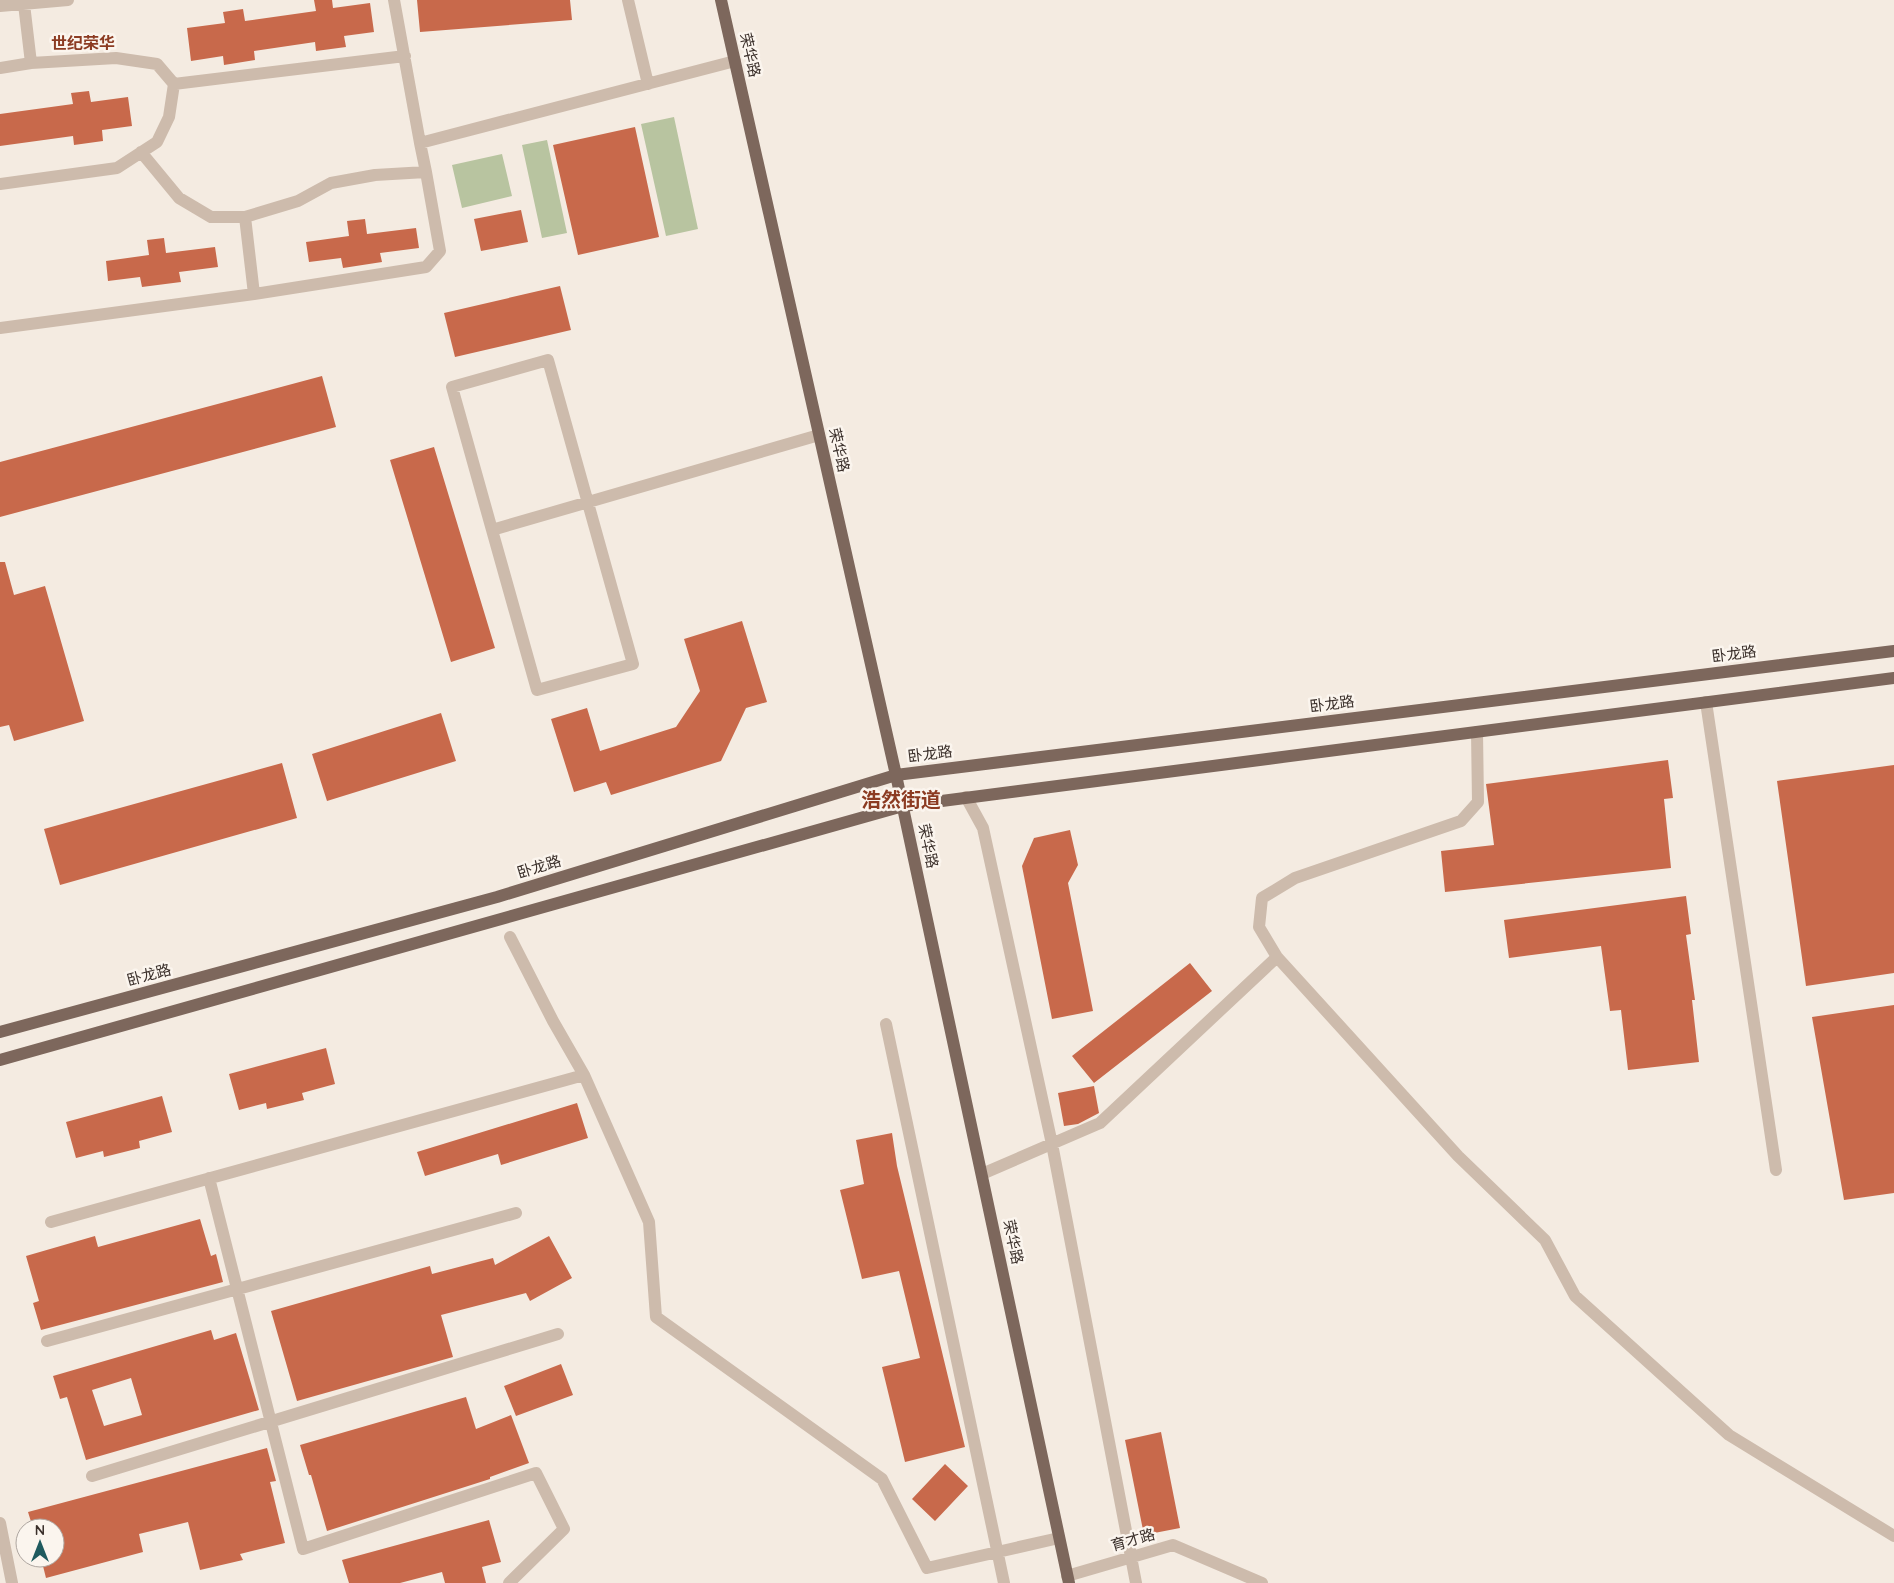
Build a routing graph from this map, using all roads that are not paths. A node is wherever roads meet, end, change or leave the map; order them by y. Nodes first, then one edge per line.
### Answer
1 (68, 0) edge
2 (394, 0) edge
3 (628, 0) edge
4 (721, 0) edge
5 (24, 4) junction
6 (0, 6) edge
7 (405, 56) junction
8 (735, 61) junction
9 (31, 63) junction
10 (0, 68) edge
11 (174, 84) junction
12 (648, 84) junction
13 (420, 143) junction
14 (141, 152) junction
15 (426, 172) junction
16 (0, 184) edge
17 (245, 217) junction
18 (254, 294) junction
19 (0, 328) edge
20 (819, 435) junction
21 (587, 502) junction
22 (492, 530) junction
23 (1894, 651) edge
24 (1894, 678) edge
25 (1706, 702) junction
26 (1478, 732) junction
27 (896, 774) junction
28 (966, 797) junction
29 (903, 806) junction
30 (510, 937) dead end
31 (1276, 957) junction
32 (886, 1024) dead end
33 (0, 1032) edge
34 (0, 1060) edge
35 (584, 1075) junction
36 (1052, 1144) junction
37 (1776, 1170) dead end
38 (982, 1174) junction
39 (209, 1178) junction
40 (516, 1213) dead end
41 (51, 1222) dead end
42 (237, 1290) junction
43 (558, 1334) dead end
44 (47, 1341) dead end
45 (270, 1422) junction
46 (92, 1476) dead end
47 (0, 1523) edge
48 (1894, 1536) edge
49 (1059, 1538) junction
50 (997, 1552) junction
51 (1131, 1558) junction
52 (1068, 1579) edge
53 (12, 1583) edge
54 (509, 1583) edge
55 (1004, 1583) edge
56 (1136, 1583) edge
57 (1262, 1583) edge

1 - 5 street
2 - 7 street
3 - 12 street
4 - 8 main road, 荣华路
5 - 6 street
5 - 9 street
7 - 11 street
7 - 13 street
8 - 12 street
8 - 20 main road, 荣华路
9 - 10 street
9 - 11 street
11 - 14 street
12 - 13 street
13 - 15 street
14 - 16 street
14 - 17 street
15 - 17 street
15 - 18 street
17 - 18 street
18 - 19 street
20 - 21 street
20 - 27 main road, 荣华路
21 - 22 street
21 - 22 street
21 - 22 street
23 - 27 main road, 卧龙路
24 - 25 main road
25 - 26 main road
25 - 37 street
26 - 28 main road
26 - 31 street
27 - 29 main road, 荣华路
27 - 33 main road, 卧龙路
28 - 29 main road
28 - 36 street
29 - 34 main road
29 - 38 main road, 荣华路
30 - 35 street
31 - 36 street
31 - 48 street
32 - 50 street
35 - 39 street
35 - 50 street
36 - 38 street
36 - 51 street
38 - 49 main road, 荣华路
39 - 41 street
39 - 42 street
40 - 42 street
42 - 44 street
42 - 45 street
43 - 45 street
45 - 46 street
45 - 54 street
47 - 53 street
49 - 50 street
49 - 52 main road, 荣华路
50 - 55 street
51 - 52 street, 育才路
51 - 56 street
51 - 57 street, 育才路

